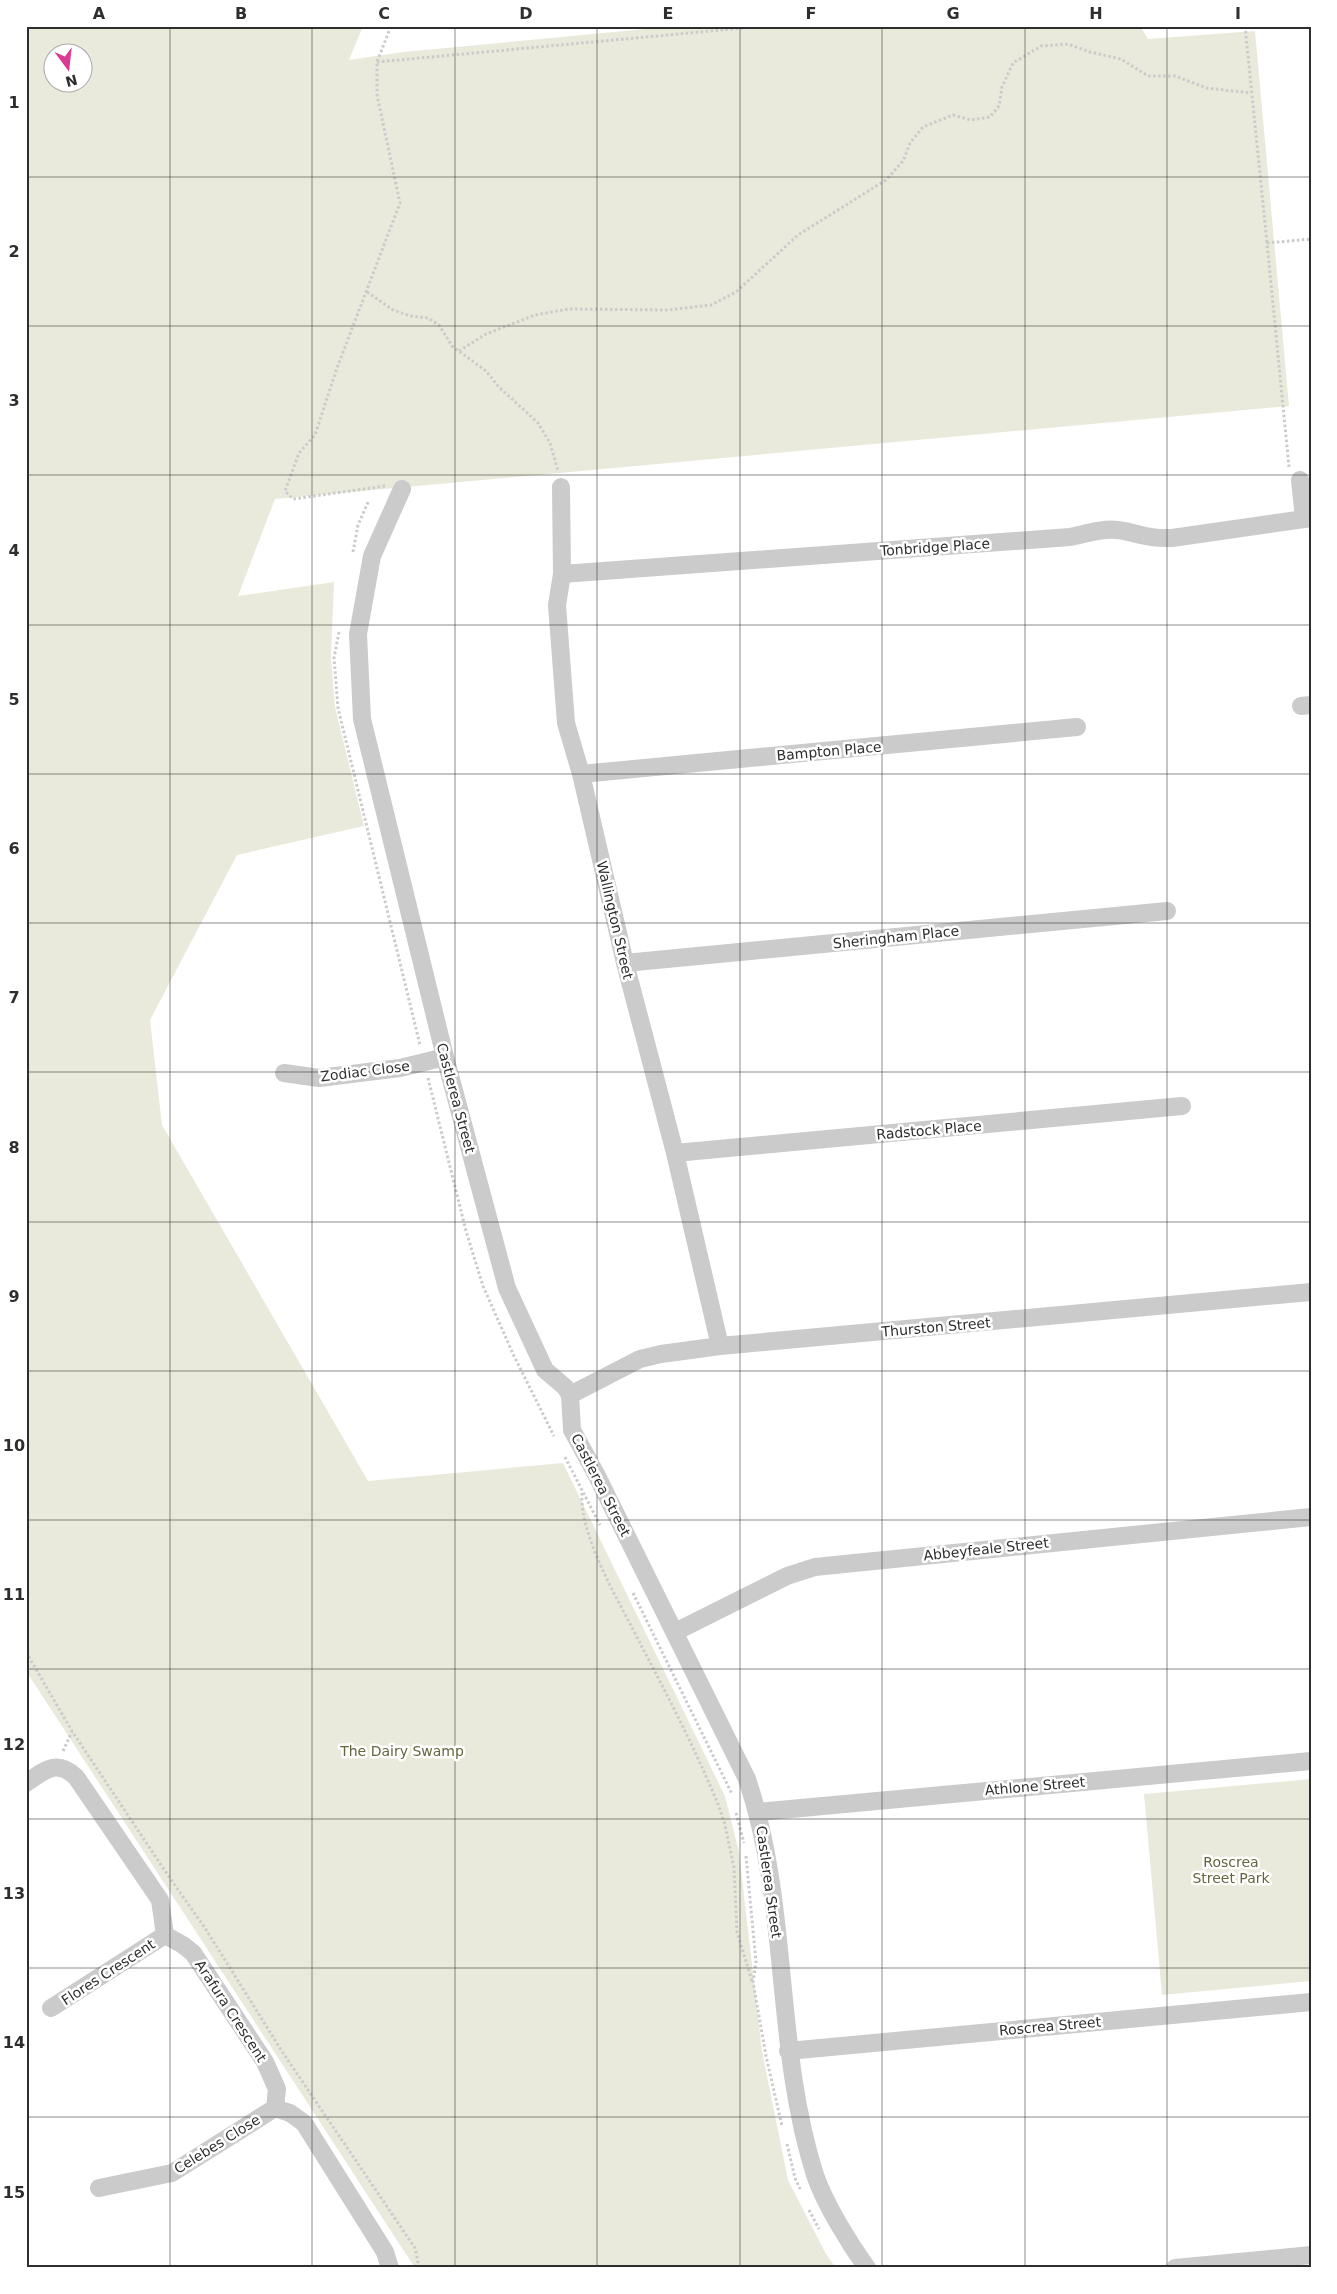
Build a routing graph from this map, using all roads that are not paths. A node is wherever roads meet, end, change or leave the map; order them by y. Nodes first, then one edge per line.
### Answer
1 (1300, 480) road end
2 (561, 487) road end
3 (402, 489) road end
4 (1308, 518) edge
5 (562, 574) junction
6 (1077, 727) dead end
7 (581, 774) junction
8 (1167, 911) dead end
9 (625, 964) junction
10 (445, 1057) junction
11 (284, 1073) dead end
12 (1182, 1106) dead end
13 (675, 1153) junction
14 (1311, 1292) edge
15 (720, 1346) junction
16 (570, 1395) junction
17 (1311, 1517) edge
18 (675, 1632) junction
19 (1311, 1761) edge
20 (26, 1783) edge
21 (758, 1812) junction
22 (165, 1935) junction
23 (1311, 2002) edge
24 (51, 2008) dead end
25 (788, 2051) junction
26 (275, 2108) junction
27 (99, 2188) dead end
28 (1311, 2255) edge
29 (390, 2268) edge
30 (867, 2268) edge
31 (1175, 2268) edge

1 - 4 street, Tonbridge Place
2 - 5 street, Wallington Street
3 - 10 street, Castlerea Street
4 - 5 street, Tonbridge Place
5 - 7 street, Wallington Street
6 - 7 street, Bampton Place
7 - 9 street, Wallington Street
8 - 9 street, Sheringham Place
9 - 13 street, Wallington Street
10 - 11 street, Zodiac Close
10 - 16 street, Castlerea Street
12 - 13 street, Radstock Place
13 - 15 street, Wallington Street
14 - 15 street, Thurston Street
15 - 16 street, Thurston Street
16 - 18 street, Castlerea Street
17 - 18 street, Abbeyfeale Street
18 - 21 street, Castlerea Street
19 - 21 street, Athlone Street
20 - 22 street
21 - 25 street, Castlerea Street
22 - 24 street, Flores Crescent
22 - 26 street, Arafura Crescent
23 - 25 street, Roscrea Street
25 - 30 street, Castlerea Street
26 - 27 street, Celebes Close
26 - 29 street
28 - 31 street

